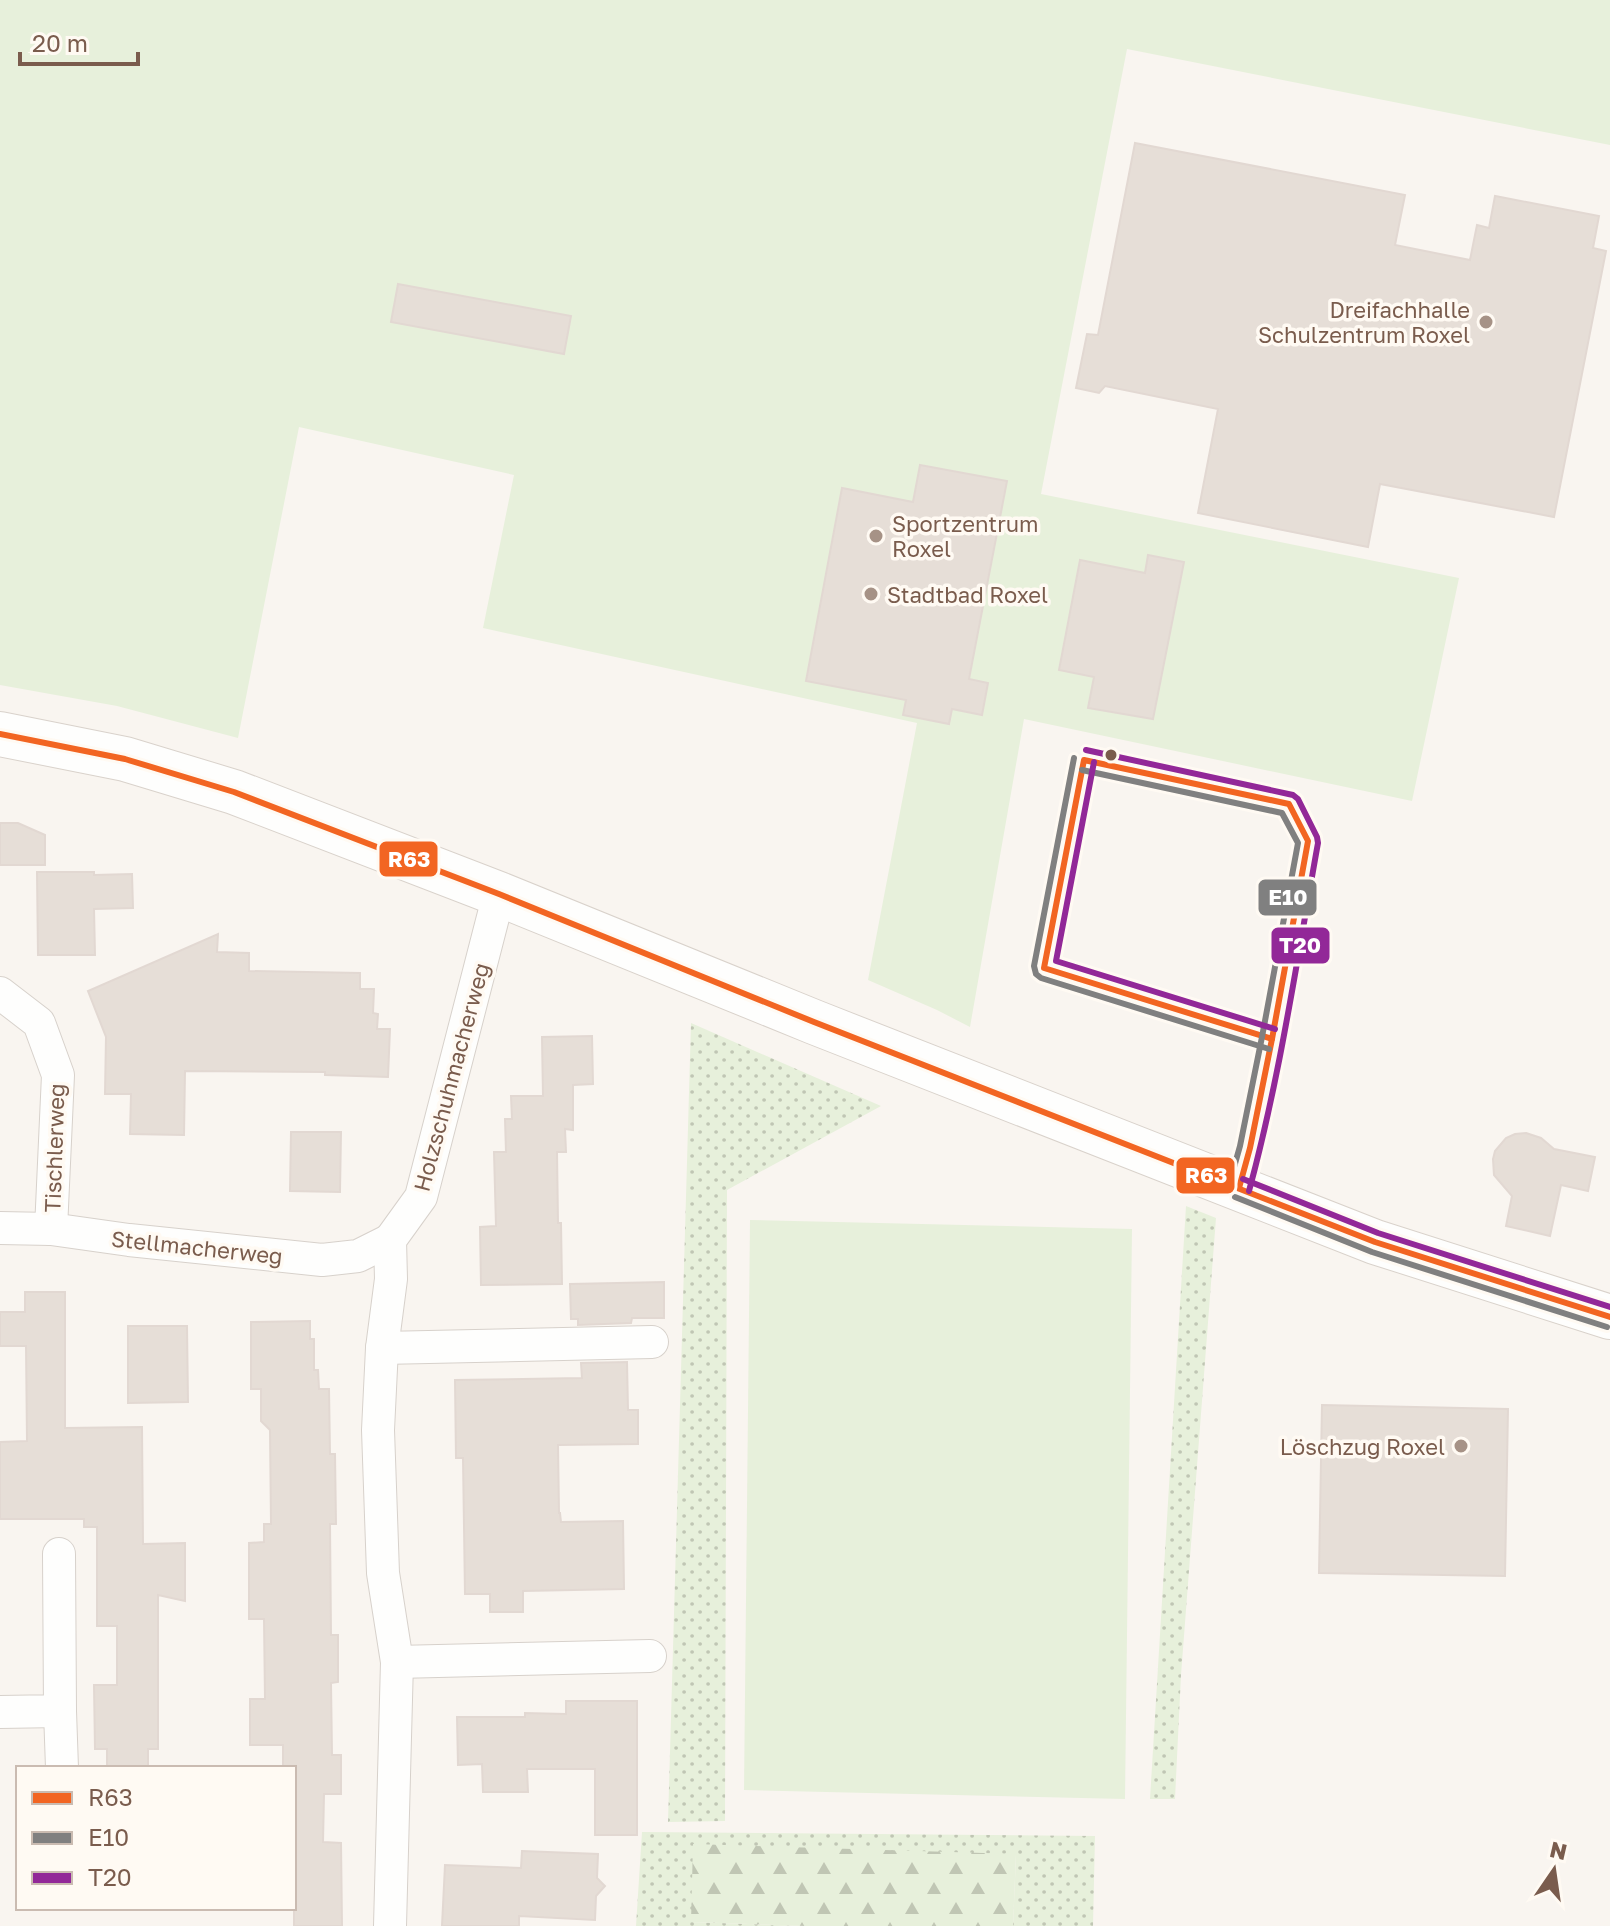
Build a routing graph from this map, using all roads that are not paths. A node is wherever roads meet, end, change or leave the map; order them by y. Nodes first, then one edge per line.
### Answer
1 (0, 734) edge
2 (499, 894) junction
3 (0, 993) edge
4 (0, 1228) edge
5 (51, 1229) junction
6 (390, 1240) junction
7 (1610, 1317) edge
8 (652, 1342) dead end
9 (382, 1348) junction
10 (59, 1554) dead end
11 (650, 1656) dead end
12 (397, 1662) junction
13 (60, 1711) junction
14 (0, 1712) edge
15 (62, 1766) edge
16 (390, 1926) edge

1 - 2 main road
2 - 6 street, Holzschuhmacherweg
2 - 7 main road
3 - 5 street, Tischlerweg
4 - 5 street, Stellmacherweg
5 - 6 street, Stellmacherweg
6 - 9 street
8 - 9 street
9 - 12 street
10 - 13 street
11 - 12 street
12 - 16 street
13 - 14 street
13 - 15 street

